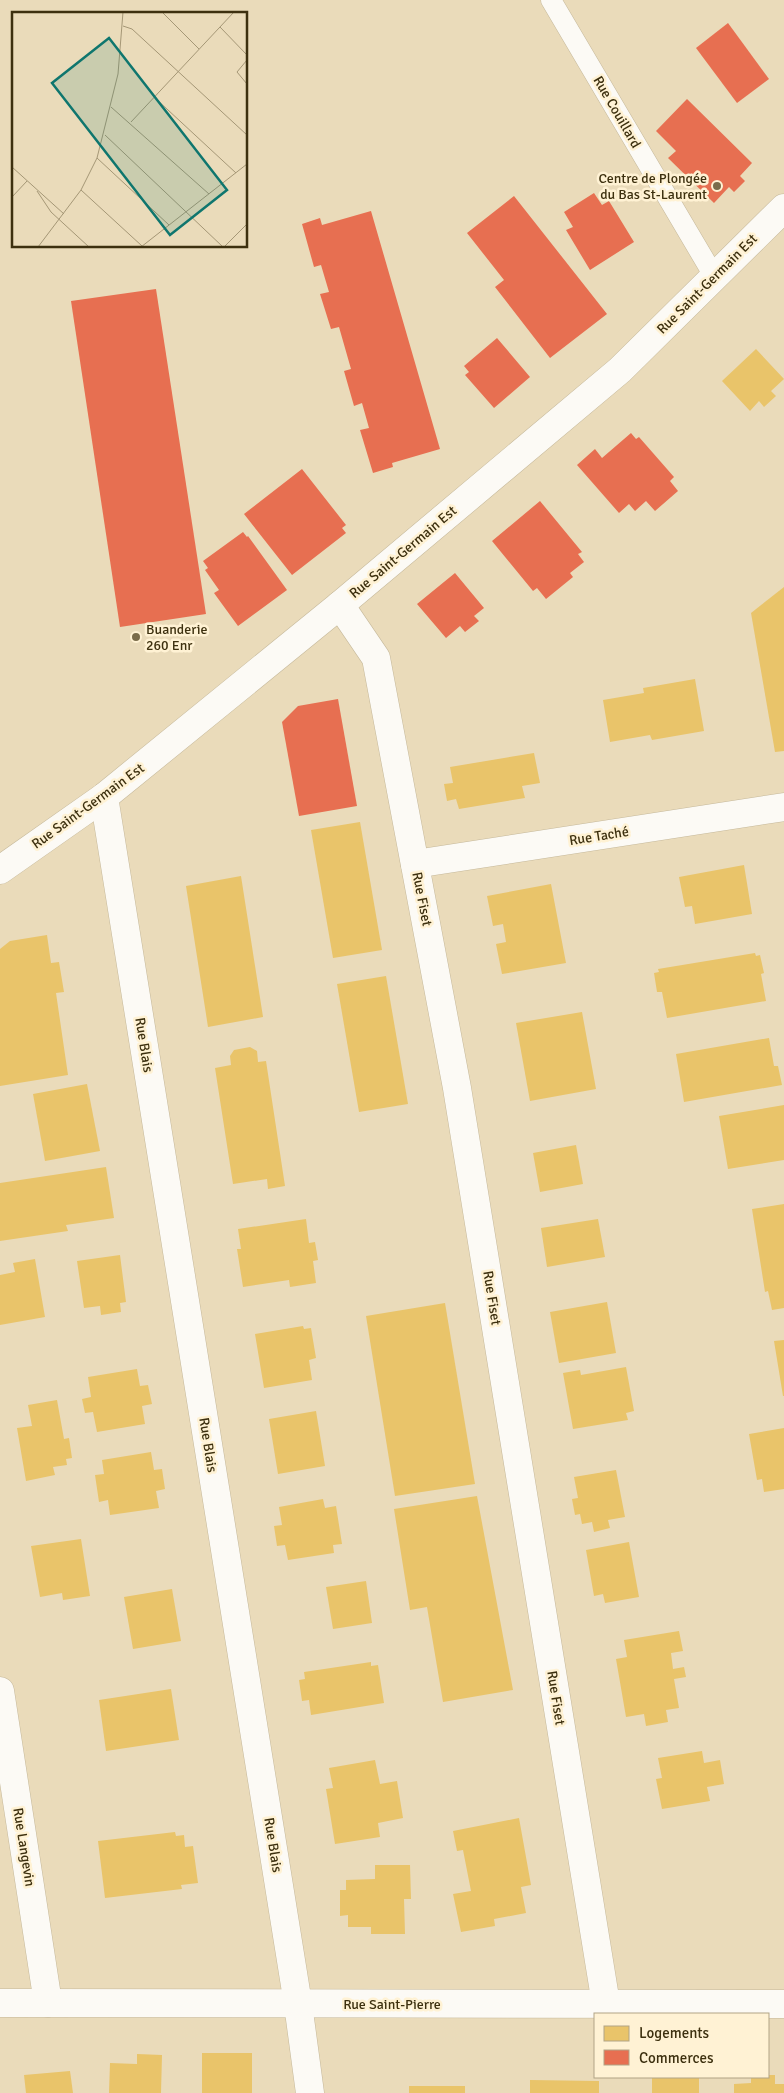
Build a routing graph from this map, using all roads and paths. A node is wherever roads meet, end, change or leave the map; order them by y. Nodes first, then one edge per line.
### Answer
1 (551, 0) edge
2 (784, 208) edge
3 (714, 276) junction
4 (340, 605) junction
5 (104, 797) junction
6 (784, 807) edge
7 (415, 864) junction
8 (0, 870) edge
9 (0, 1691) edge
10 (0, 2003) edge
11 (48, 2003) junction
12 (298, 2004) junction
13 (606, 2004) junction
14 (784, 2004) edge
15 (310, 2093) edge

1 - 3 lane, Rue Couillard
2 - 3 street, Rue Saint-Germain Est
3 - 4 street, Rue Saint-Germain Est
4 - 5 street, Rue Saint-Germain Est
4 - 7 street, Rue Fiset
5 - 8 street, Rue Saint-Germain Est
5 - 12 street, Rue Blais
6 - 7 street, Rue Taché
7 - 13 street, Rue Fiset
9 - 11 street, Rue Langevin
10 - 11 street, Rue Saint-Pierre
11 - 12 street, Rue Saint-Pierre
12 - 13 street, Rue Saint-Pierre
12 - 15 street, Rue Blais
13 - 14 street, Rue Saint-Pierre

